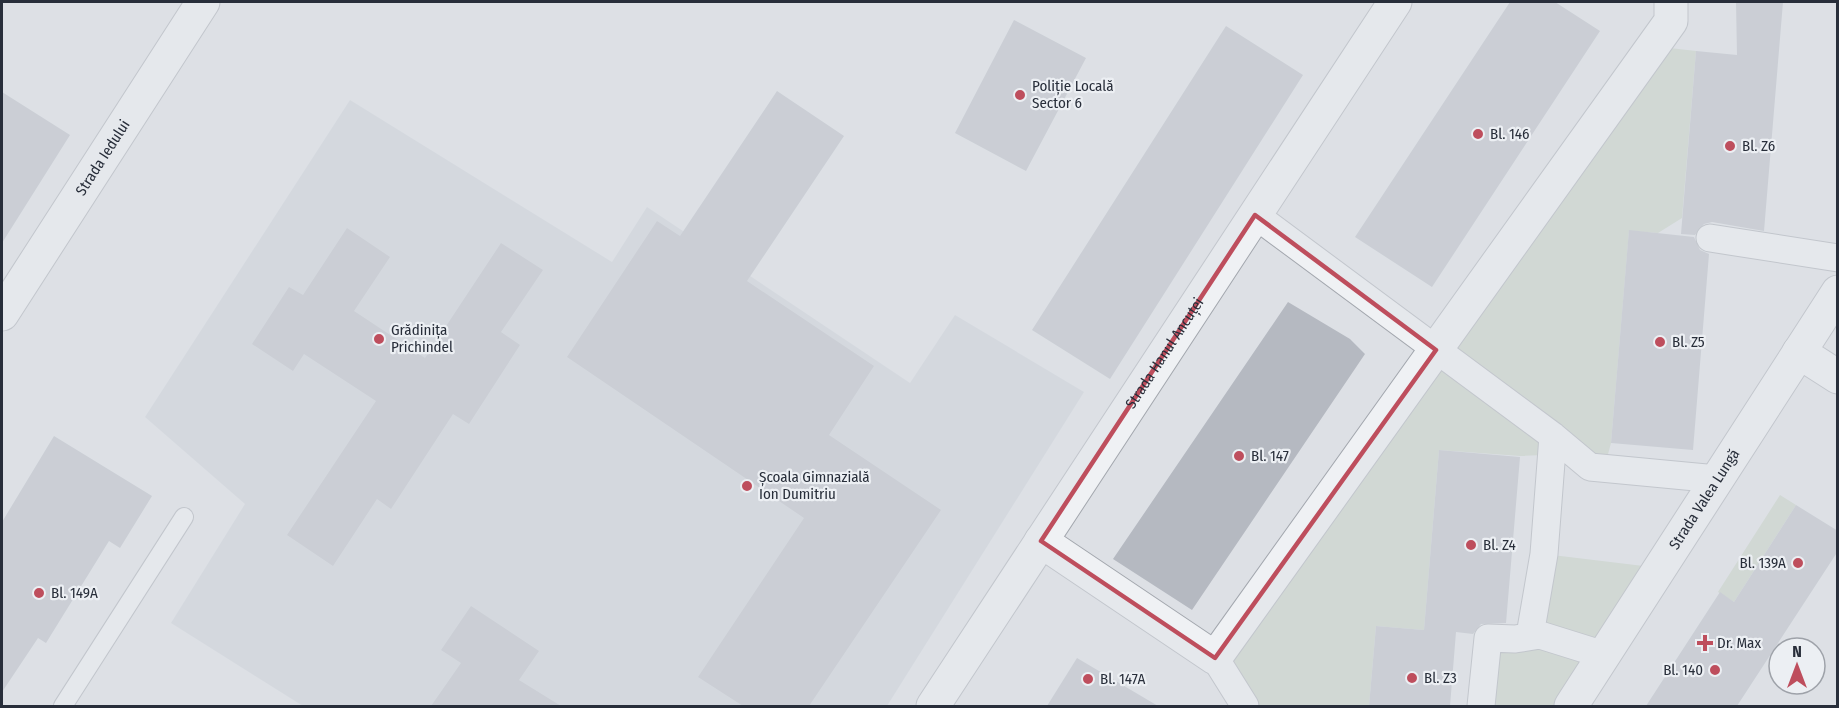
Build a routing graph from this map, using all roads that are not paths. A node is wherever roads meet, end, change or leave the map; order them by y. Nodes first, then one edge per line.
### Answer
1 (202, 2) edge
2 (1395, 2) edge
3 (1671, 2) edge
4 (1255, 215) junction
5 (1710, 238) dead end
6 (1838, 258) edge
7 (1838, 292) edge
8 (2, 314) edge
9 (1436, 350) junction
10 (1799, 352) junction
11 (1838, 377) edge
12 (1553, 436) junction
13 (1716, 479) junction
14 (184, 517) dead end
15 (1041, 541) junction
16 (1530, 635) junction
17 (1604, 655) junction
18 (1215, 658) junction
19 (63, 706) edge
20 (933, 706) edge
21 (1245, 706) edge
22 (1480, 706) edge
23 (1571, 706) edge

1 - 8 street, Strada Iedului
2 - 4 street, Strada Hanul Ancuței
3 - 9 street
4 - 9 street
4 - 15 street, Strada Hanul Ancuței
5 - 6 street
7 - 10 street, Strada Valea Lungă
9 - 12 street
9 - 18 street
10 - 11 street
10 - 13 street, Strada Valea Lungă
12 - 13 street
12 - 16 street
13 - 17 street, Strada Valea Lungă
14 - 19 lane
15 - 18 street
15 - 20 street, Strada Hanul Ancuței
16 - 17 street
16 - 22 street
17 - 23 street, Strada Valea Lungă
18 - 21 street

